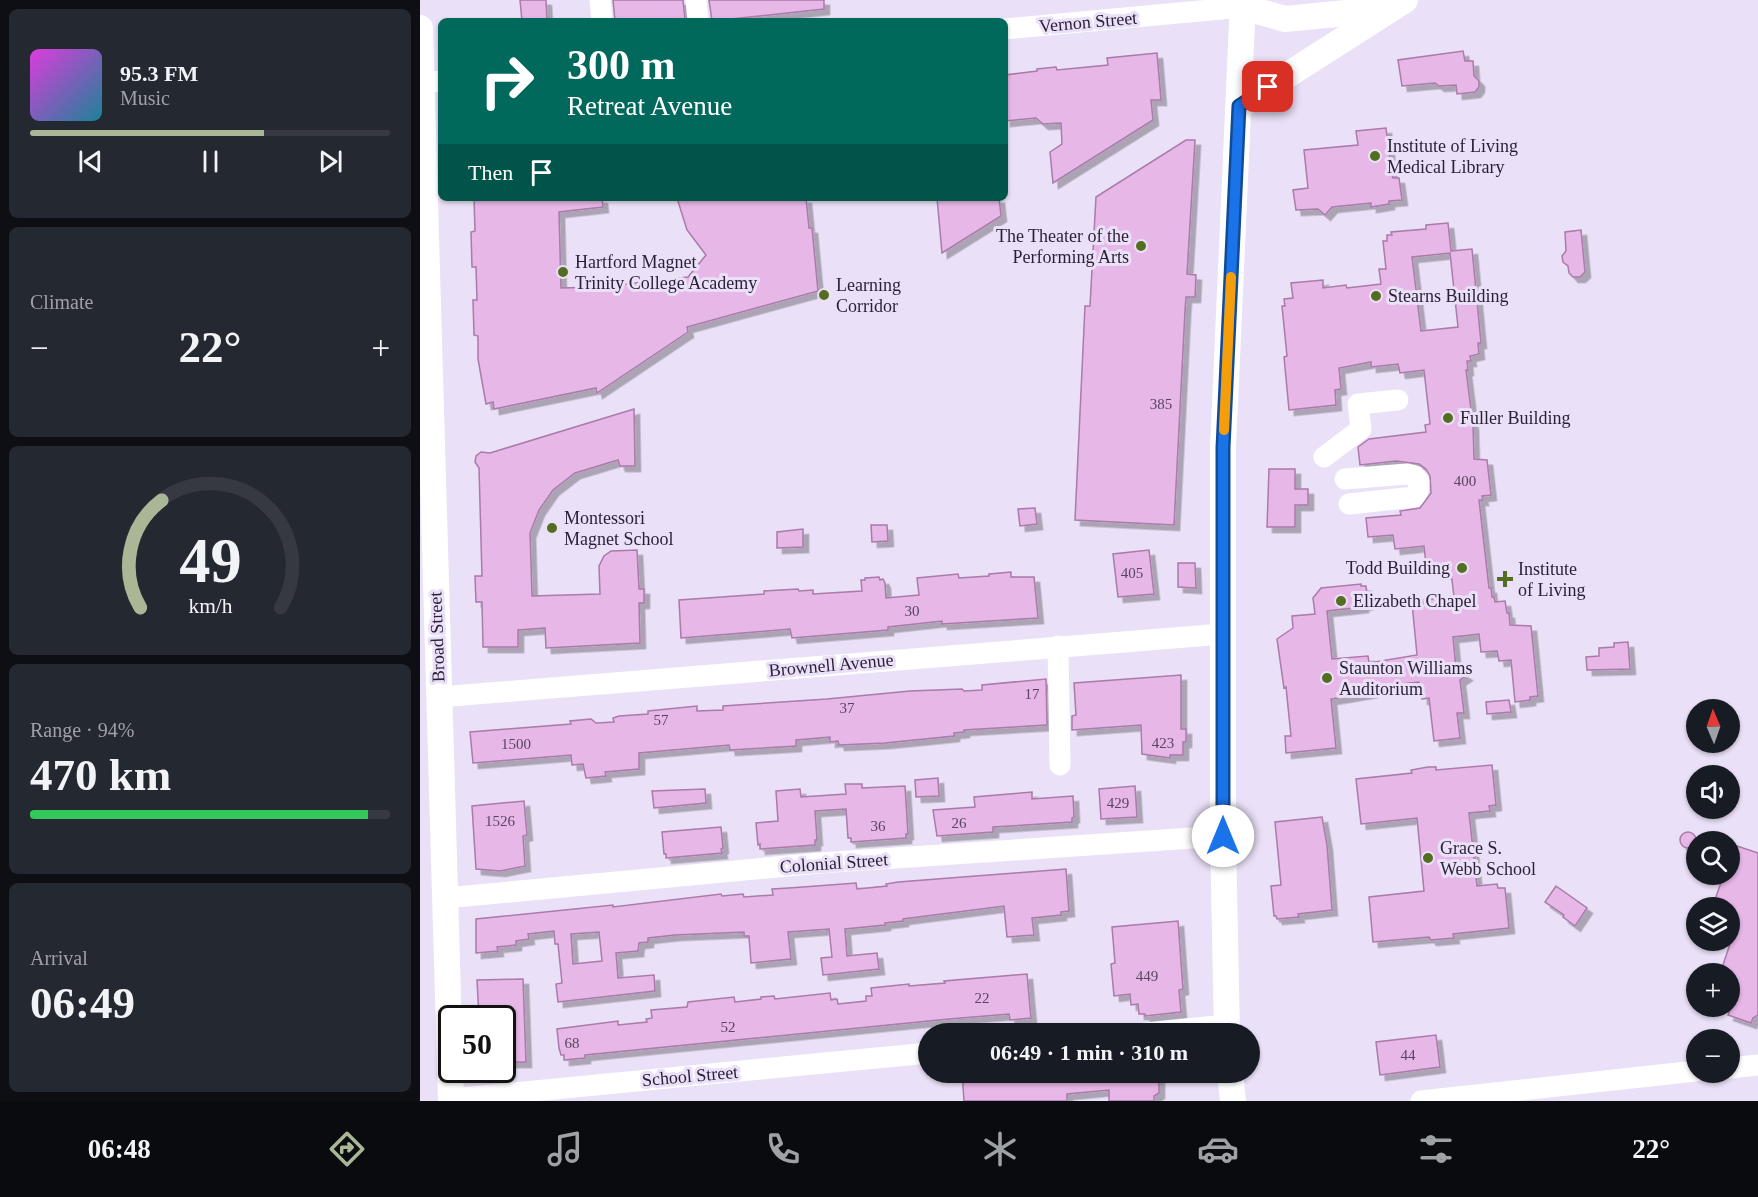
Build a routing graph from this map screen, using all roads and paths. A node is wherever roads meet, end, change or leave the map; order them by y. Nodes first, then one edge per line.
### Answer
1 (600, 0) edge
2 (696, 0) edge
3 (1270, 0) edge
4 (1404, 0) edge
5 (1243, 4) edge
6 (602, 18) edge
7 (698, 18) edge
8 (420, 28) edge
9 (1008, 29) edge
10 (432, 82) edge
11 (1239, 106) junction
12 (1398, 400) dead end
13 (1324, 457) dead end
14 (1345, 480) dead end
15 (1349, 504) dead end
16 (1223, 634) junction
17 (1058, 646) junction
18 (439, 697) junction
19 (1060, 765) dead end
20 (1223, 836) junction
21 (445, 898) junction
22 (1226, 1023) edge
23 (918, 1054) edge
24 (1758, 1065) edge
25 (1740, 1067) edge
26 (1686, 1072) edge
27 (1231, 1083) edge
28 (451, 1100) edge
29 (1233, 1101) edge
30 (1421, 1101) edge

1 - 6 street
2 - 7 street
3 - 5 main road
4 - 5 main road
4 - 11 main road
5 - 9 street, Vernon Street
5 - 11 main road
8 - 10 main road, Broad Street
10 - 18 main road, Broad Street
11 - 16 main road
12 - 13 street
14 - 15 street
16 - 17 street, Brownell Avenue
16 - 20 main road
17 - 18 street, Brownell Avenue
17 - 19 street
18 - 21 main road, Broad Street
20 - 21 street, Colonial Street
20 - 22 main road
21 - 28 main road, Broad Street
23 - 28 street, School Street
24 - 25 street
26 - 30 street
27 - 29 main road

